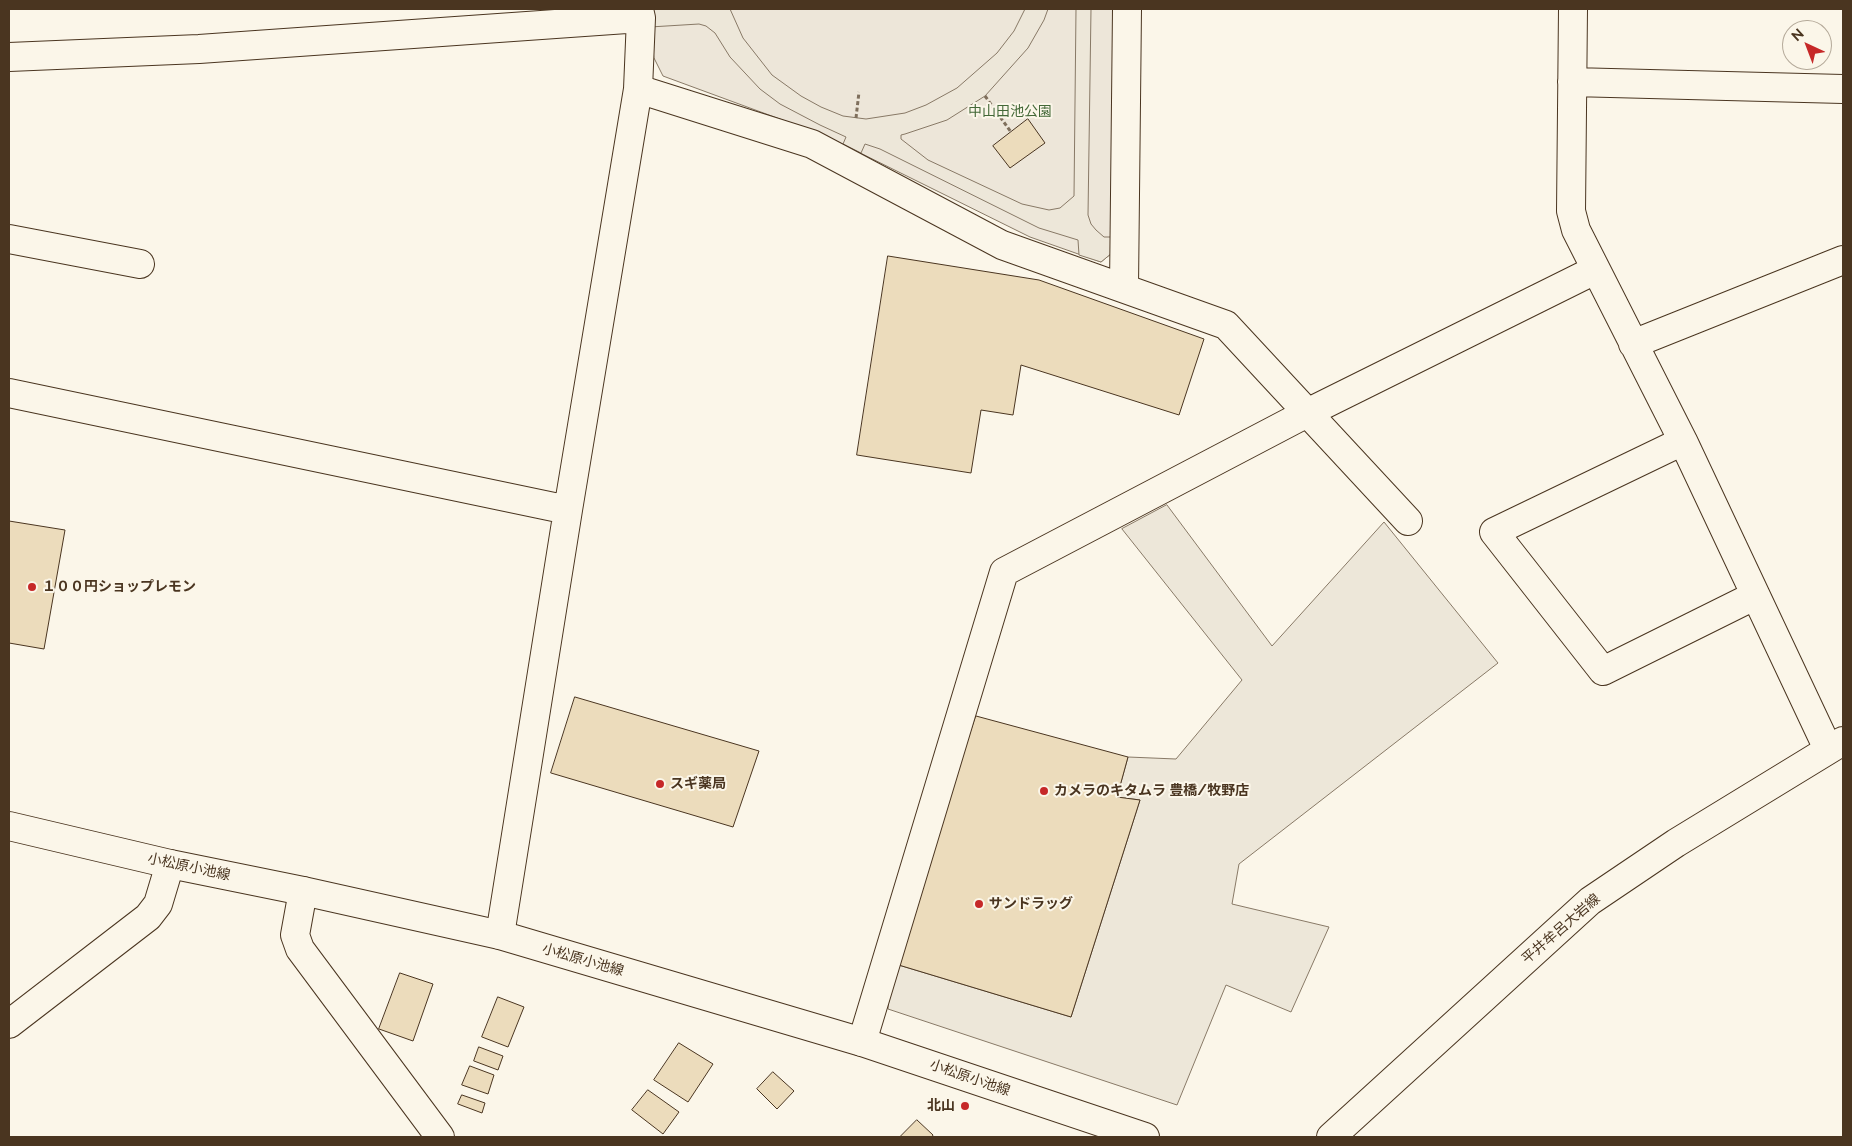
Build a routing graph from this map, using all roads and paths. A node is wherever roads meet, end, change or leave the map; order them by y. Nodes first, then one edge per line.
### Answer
1 (1127, 9) edge
2 (1573, 9) edge
3 (640, 13) edge
4 (9, 57) edge
5 (1572, 82) junction
6 (638, 89) junction
7 (1843, 89) edge
8 (859, 92) dead end
9 (985, 96) dead end
10 (856, 118) dead end
11 (1011, 132) dead end
12 (9, 239) edge
13 (1843, 260) edge
14 (140, 264) dead end
15 (1595, 270) junction
16 (1124, 287) junction
17 (1633, 344) junction
18 (9, 393) edge
19 (1309, 412) junction
20 (1683, 441) junction
21 (568, 510) junction
22 (1408, 521) dead end
23 (1754, 596) junction
24 (1836, 745) edge
25 (9, 826) edge
26 (170, 864) junction
27 (303, 891) junction
28 (500, 935) junction
29 (9, 1024) edge
30 (862, 1042) junction
31 (440, 1137) edge
32 (1145, 1137) edge
33 (1331, 1137) edge

1 - 16 street
2 - 5 street
3 - 4 street
3 - 6 street
5 - 7 street
5 - 15 street
6 - 16 street
6 - 21 street
8 - 10 path
9 - 11 path
12 - 14 street
13 - 17 street
15 - 17 street
15 - 19 street
16 - 19 street
17 - 20 street
18 - 21 street
19 - 22 street
19 - 30 street
20 - 23 street
20 - 23 street
21 - 28 street
23 - 24 street
24 - 33 street, 平井牟呂大岩線
25 - 26 street, 小松原小池線
26 - 27 street, 小松原小池線
26 - 29 street
27 - 28 street, 小松原小池線
27 - 31 street
28 - 30 street, 小松原小池線
30 - 32 street, 小松原小池線

